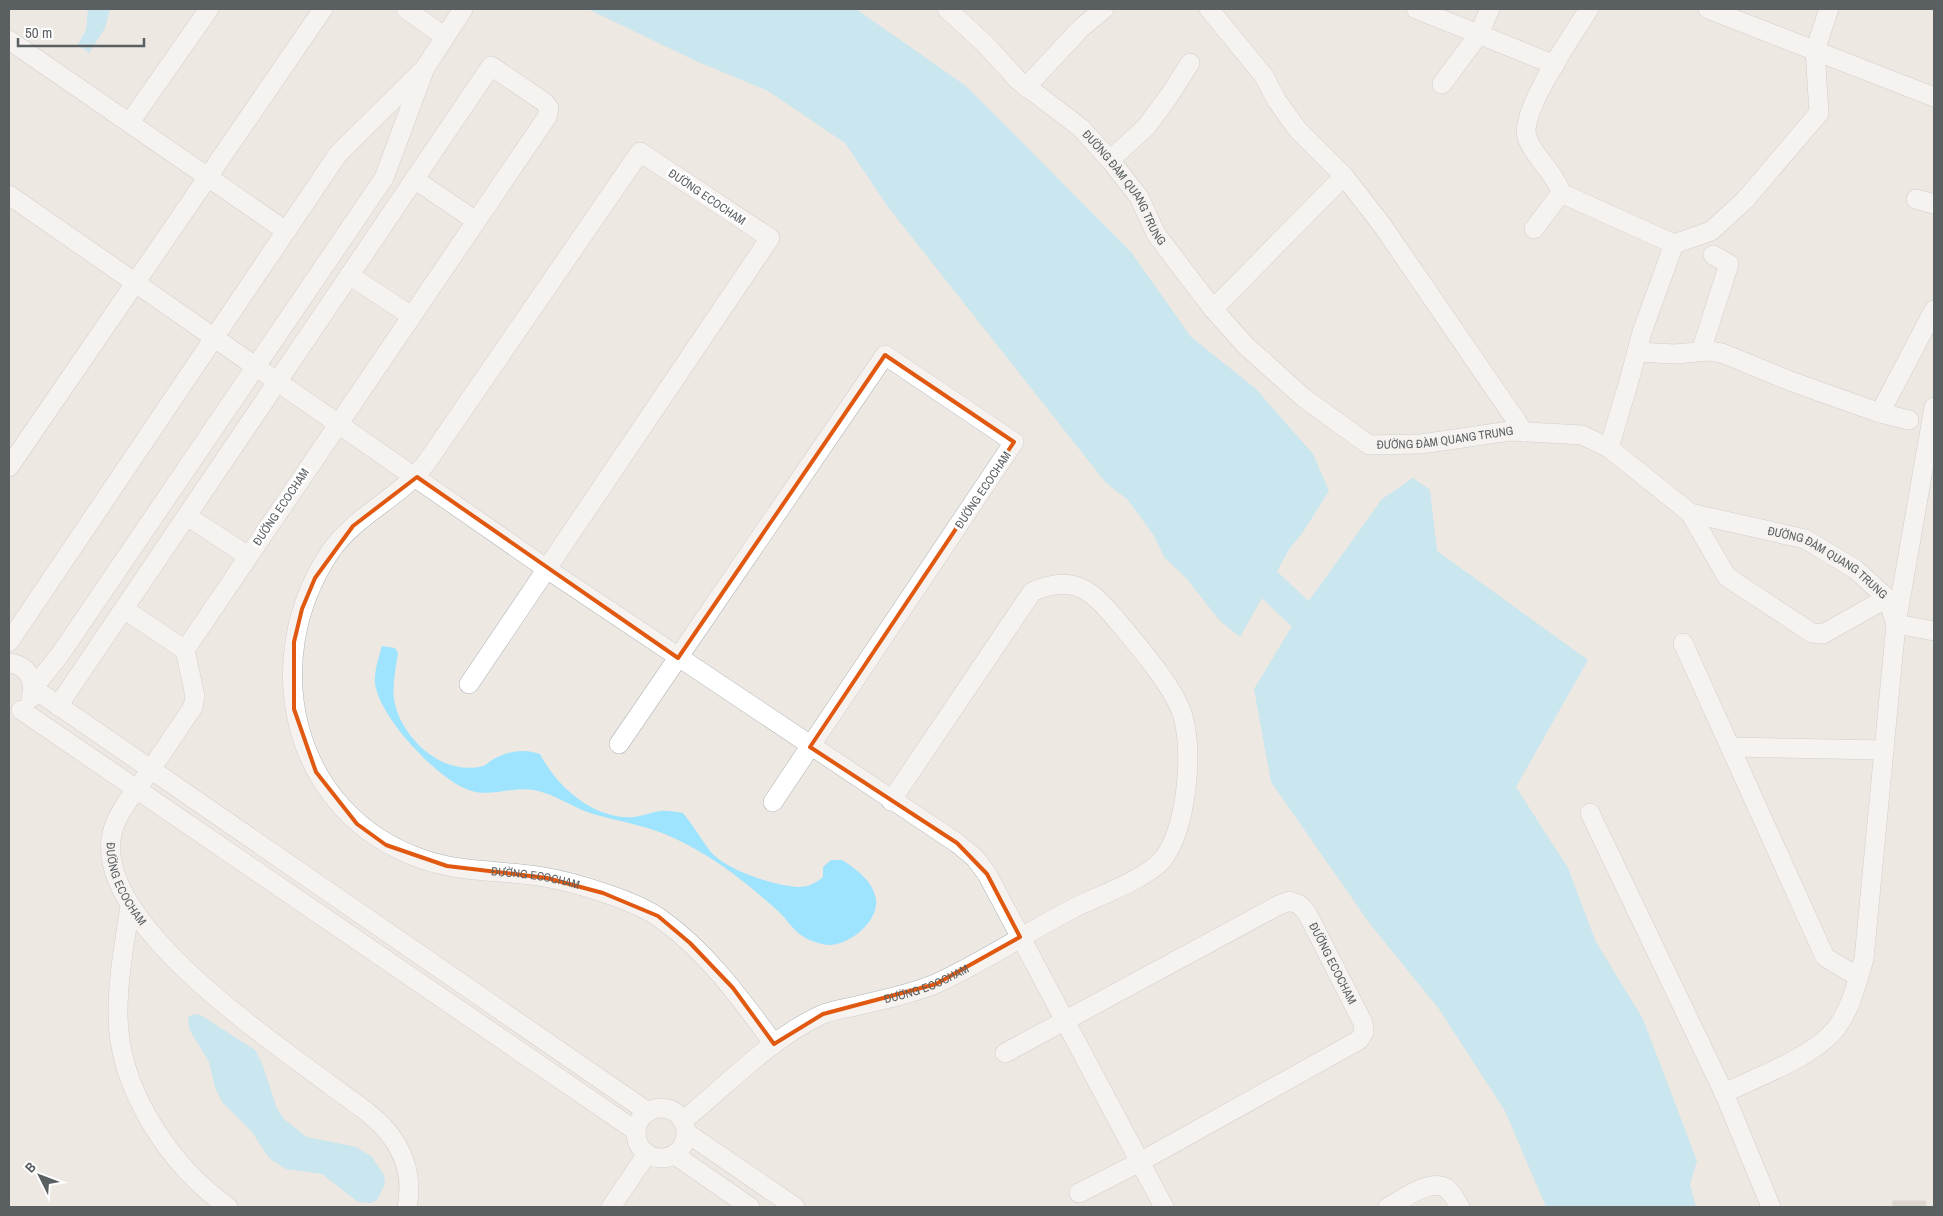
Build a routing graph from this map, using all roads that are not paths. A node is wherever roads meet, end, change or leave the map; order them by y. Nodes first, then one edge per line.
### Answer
1 (208, 9) edge
2 (323, 9) edge
3 (406, 9) edge
4 (463, 9) edge
5 (947, 9) edge
6 (1104, 9) edge
7 (1209, 9) edge
8 (1416, 9) edge
9 (1490, 9) edge
10 (1589, 9) edge
11 (1708, 9) edge
12 (1829, 9) edge
13 (1479, 34) junction
14 (445, 37) junction
15 (9, 40) edge
16 (1815, 50) junction
17 (1190, 63) dead end
18 (1554, 64) junction
19 (425, 68) junction
20 (1022, 84) junction
21 (1442, 84) dead end
22 (1934, 97) edge
23 (130, 122) junction
24 (1110, 160) junction
25 (208, 176) junction
26 (1344, 176) junction
27 (414, 179) junction
28 (1560, 193) junction
29 (9, 195) edge
30 (476, 221) junction
31 (1534, 229) dead end
32 (286, 231) junction
33 (1674, 244) junction
34 (1713, 255) dead end
35 (349, 275) junction
36 (135, 282) junction
37 (1213, 309) junction
38 (1934, 310) edge
39 (410, 315) junction
40 (215, 337) junction
41 (1701, 351) junction
42 (1637, 352) junction
43 (256, 366) junction
44 (278, 381) junction
45 (1934, 407) edge
46 (1880, 413) junction
47 (1909, 420) dead end
48 (338, 422) junction
49 (1524, 432) junction
50 (1609, 448) junction
51 (9, 467) edge
52 (417, 477) junction
53 (1690, 513) junction
54 (187, 516) junction
55 (248, 556) junction
56 (547, 570) junction
57 (1887, 598) junction
58 (124, 609) junction
59 (1896, 624) junction
60 (1934, 632) edge
61 (9, 642) edge
62 (1683, 643) dead end
63 (185, 650) junction
64 (678, 658) junction
65 (9, 663) edge
66 (469, 684) dead end
67 (33, 688) junction
68 (58, 706) junction
69 (15, 712) edge
70 (620, 744) dead end
71 (810, 747) junction
72 (1730, 747) junction
73 (1884, 750) junction
74 (151, 770) junction
75 (137, 789) junction
76 (891, 801) junction
77 (773, 802) dead end
78 (1590, 813) dead end
79 (130, 906) junction
80 (1020, 937) junction
81 (1858, 977) junction
82 (1064, 1021) junction
83 (774, 1044) junction
84 (1005, 1053) dead end
85 (1724, 1093) junction
86 (648, 1112) junction
87 (690, 1114) dead end
88 (636, 1131) junction
89 (687, 1133) junction
90 (647, 1154) junction
91 (675, 1155) junction
92 (1140, 1162) junction
93 (760, 1184) junction
94 (1079, 1193) dead end
95 (747, 1206) edge
96 (228, 1207) edge
97 (407, 1207) edge
98 (611, 1207) edge
99 (795, 1207) edge
100 (1164, 1207) edge
101 (1388, 1207) edge
102 (1460, 1207) edge
103 (1770, 1207) edge

1 - 23 street
2 - 25 street
3 - 14 street
4 - 14 street
5 - 20 street, ĐƯỜNG ĐÀM QUANG TRUNG
6 - 20 street
7 - 26 street
8 - 13 street
9 - 13 street
10 - 18 street
11 - 16 street
12 - 16 street
13 - 18 street
13 - 21 street
14 - 19 street
15 - 23 street
16 - 22 street
16 - 33 street
17 - 24 street
18 - 28 street
19 - 32 street
19 - 43 street
20 - 24 street, ĐƯỜNG ĐÀM QUANG TRUNG
23 - 25 street
24 - 37 street, ĐƯỜNG ĐÀM QUANG TRUNG
25 - 32 street
25 - 36 street
26 - 37 street
26 - 49 street
27 - 30 street
27 - 30 street, ĐƯỜNG ECOCHAM
27 - 35 street
28 - 31 street
28 - 33 street
29 - 36 street
30 - 39 street, ĐƯỜNG ECOCHAM
32 - 40 street
33 - 42 street
34 - 41 street
35 - 39 street
35 - 44 street
36 - 40 street
36 - 51 street
37 - 49 street, ĐƯỜNG ĐÀM QUANG TRUNG
38 - 46 street
39 - 48 street, ĐƯỜNG ECOCHAM
40 - 43 street
40 - 61 street
41 - 42 street
41 - 46 street
42 - 50 street
43 - 44 street
43 - 67 street
44 - 48 street
44 - 54 street
45 - 59 street
46 - 47 street
48 - 52 street
48 - 55 street, ĐƯỜNG ECOCHAM
49 - 50 street, ĐƯỜNG ĐÀM QUANG TRUNG
50 - 53 street, ĐƯỜNG ĐÀM QUANG TRUNG
52 - 56 street
52 - 56 street, ĐƯỜNG ECOCHAM
52 - 83 street, ĐƯỜNG ECOCHAM
53 - 57 street, ĐƯỜNG ĐÀM QUANG TRUNG
53 - 57 street
54 - 55 street
54 - 58 street
55 - 63 street, ĐƯỜNG ECOCHAM
56 - 64 street
56 - 66 street, ĐƯỜNG ECOCHAM
57 - 59 street, ĐƯỜNG ĐÀM QUANG TRUNG
58 - 63 street
58 - 68 street
59 - 60 street
59 - 73 street
62 - 72 street
63 - 74 street, ĐƯỜNG ECOCHAM
64 - 70 street, ĐƯỜNG ECOCHAM
64 - 71 street
64 - 71 street, ĐƯỜNG ECOCHAM
65 - 67 street
67 - 68 street
67 - 69 street
68 - 74 street
69 - 75 street
71 - 76 street
71 - 77 street, ĐƯỜNG ECOCHAM
72 - 73 street
72 - 81 street
73 - 81 street
74 - 75 street, ĐƯỜNG ECOCHAM
74 - 86 street
75 - 79 street, ĐƯỜNG ECOCHAM
75 - 88 street
76 - 80 street
76 - 80 street, ĐƯỜNG ECOCHAM
78 - 85 street
79 - 96 street
79 - 97 street, ĐƯỜNG ECOCHAM
80 - 82 street
80 - 83 street, ĐƯỜNG ECOCHAM
81 - 85 street
82 - 84 street, ĐƯỜNG ECOCHAM
82 - 92 street
82 - 92 street, ĐƯỜNG ECOCHAM
83 - 87 street, ĐƯỜNG ECOCHAM
85 - 103 street
86 - 88 street
86 - 89 street
88 - 90 street
89 - 91 street
89 - 93 street
90 - 91 street
90 - 98 street
91 - 95 street
92 - 94 street, ĐƯỜNG ECOCHAM
92 - 100 street
93 - 95 street
93 - 99 street
101 - 102 street

